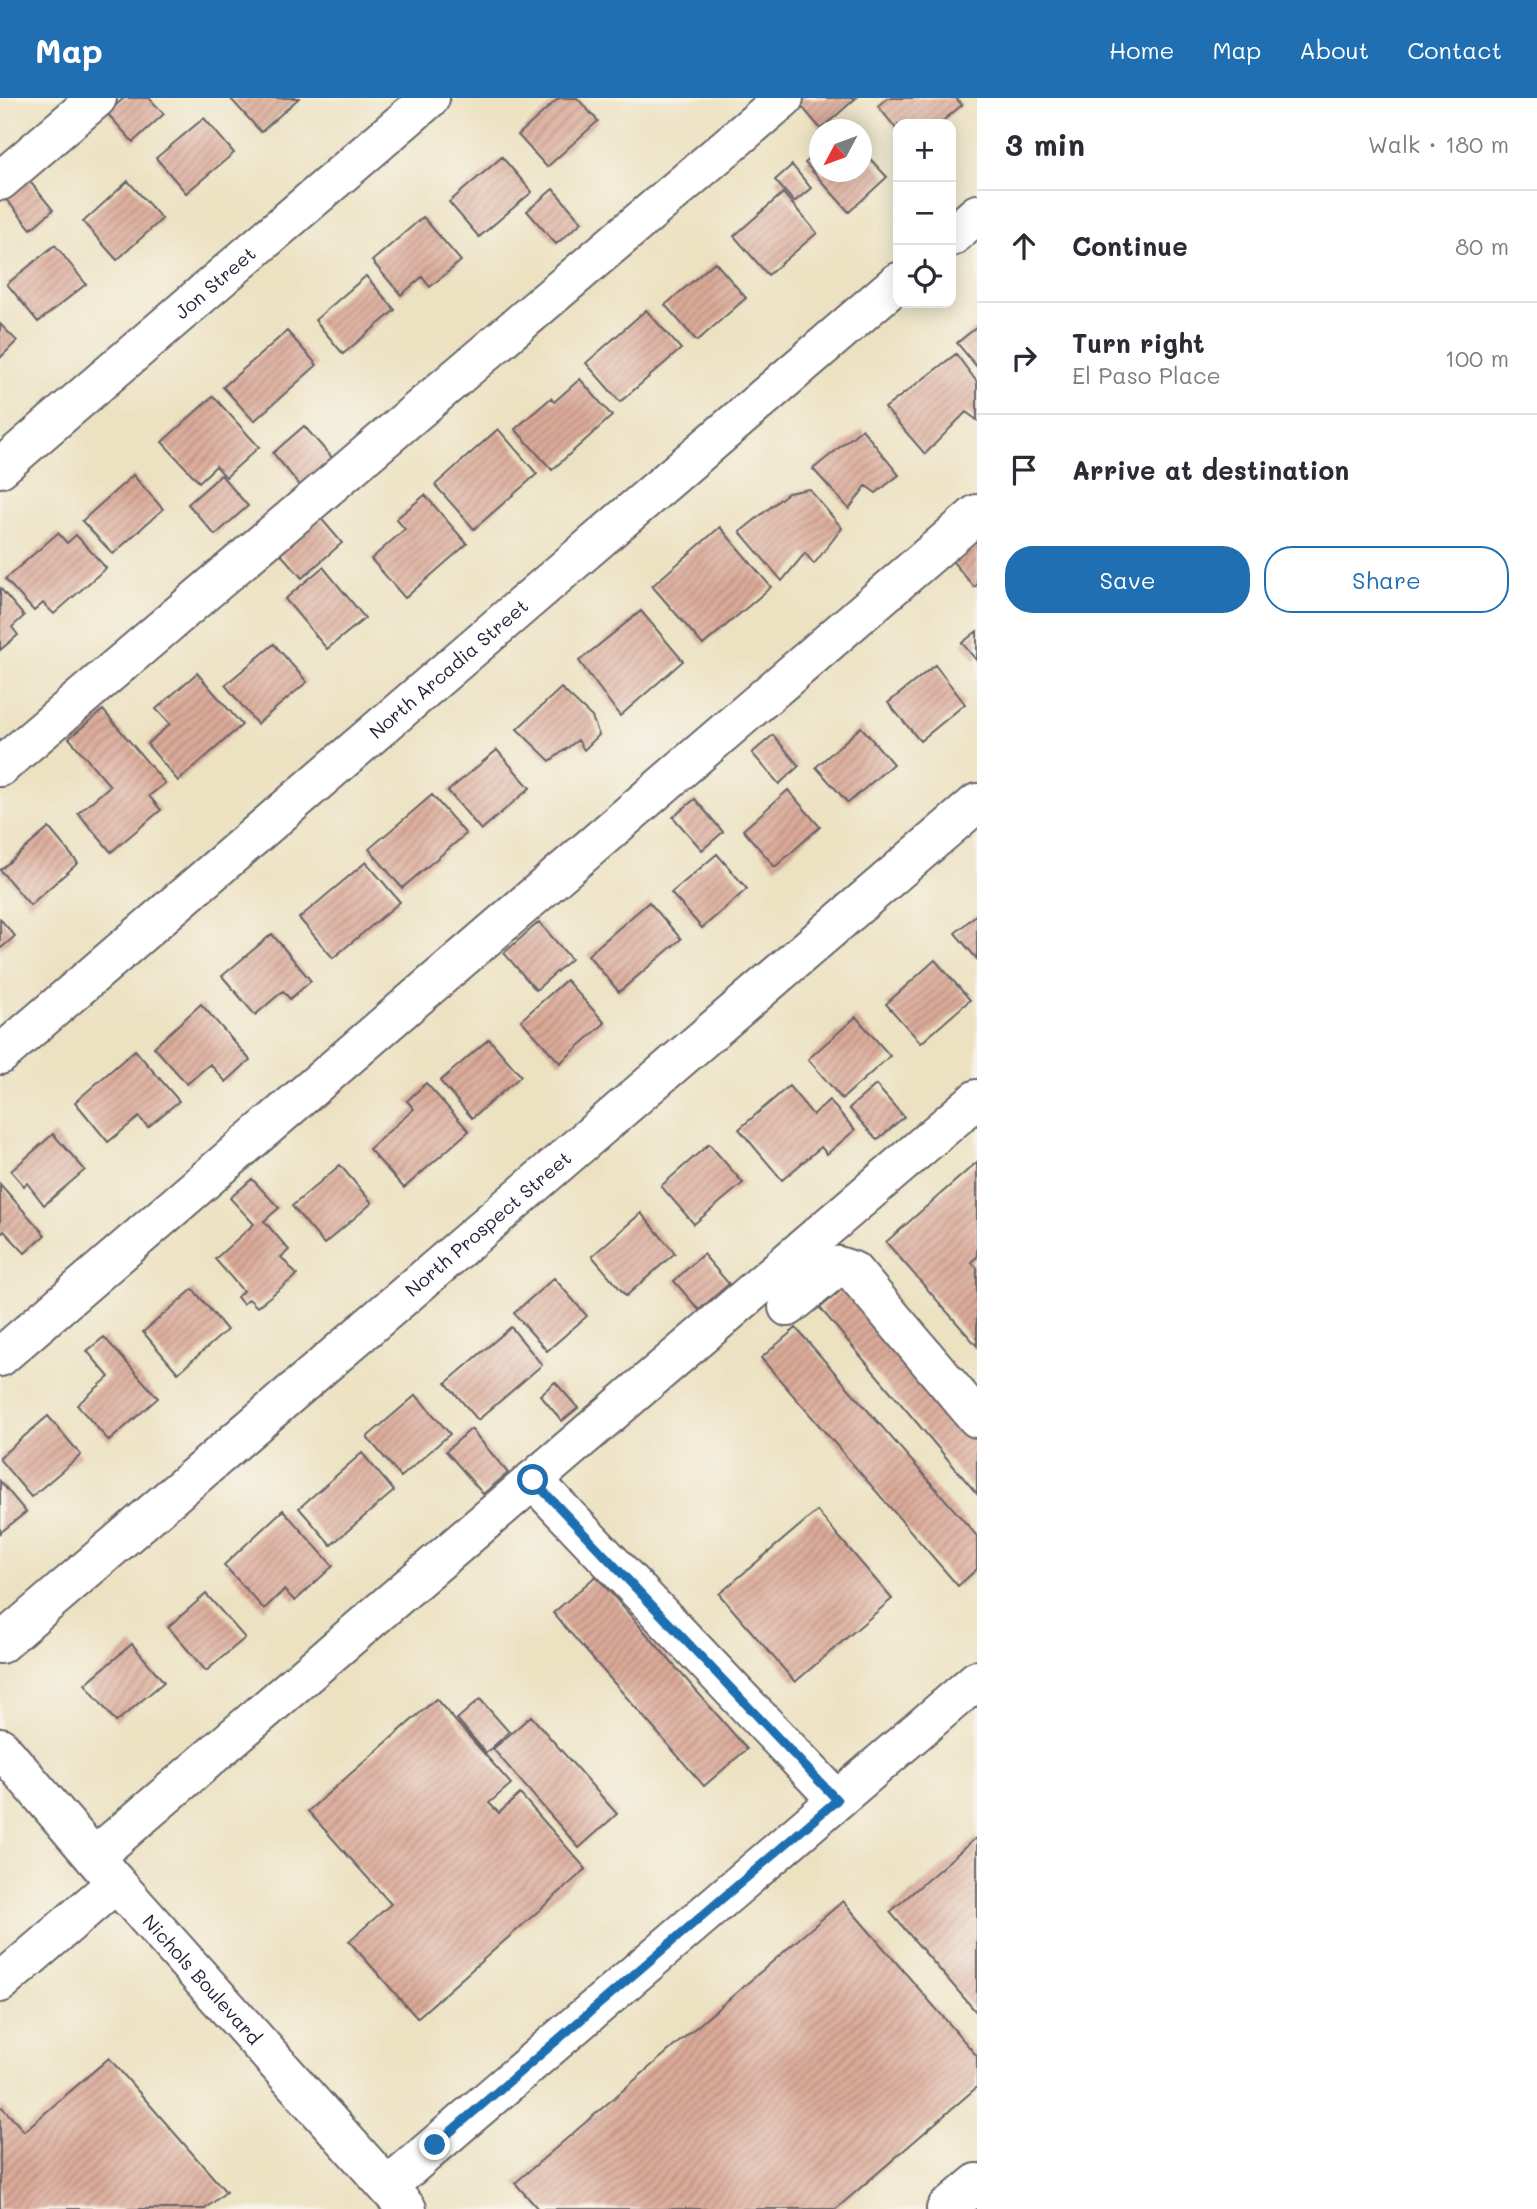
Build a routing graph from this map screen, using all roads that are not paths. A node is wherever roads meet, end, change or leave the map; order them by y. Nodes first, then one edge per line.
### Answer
1 (97, 98) edge
2 (430, 98) edge
3 (784, 98) edge
4 (0, 181) edge
5 (977, 214) edge
6 (956, 233) edge
7 (893, 286) edge
8 (0, 468) edge
9 (977, 514) edge
10 (0, 767) edge
11 (977, 803) edge
12 (0, 1055) edge
13 (977, 1099) edge
14 (788, 1307) dead end
15 (0, 1357) edge
16 (977, 1418) edge
17 (533, 1480) junction
18 (0, 1644) edge
19 (977, 1680) edge
20 (0, 1747) edge
21 (837, 1800) junction
22 (106, 1870) junction
23 (0, 1983) edge
24 (398, 2197) edge

1 - 4 street
2 - 8 street, Jon Street
3 - 10 street
5 - 6 street
7 - 12 street, North Arcadia Street
9 - 15 street
11 - 18 street, North Prospect Street
13 - 17 street
14 - 16 street
17 - 21 street
17 - 22 street
19 - 21 street
20 - 22 street, Nichols Boulevard
21 - 24 street
22 - 23 street
22 - 24 street, Nichols Boulevard

